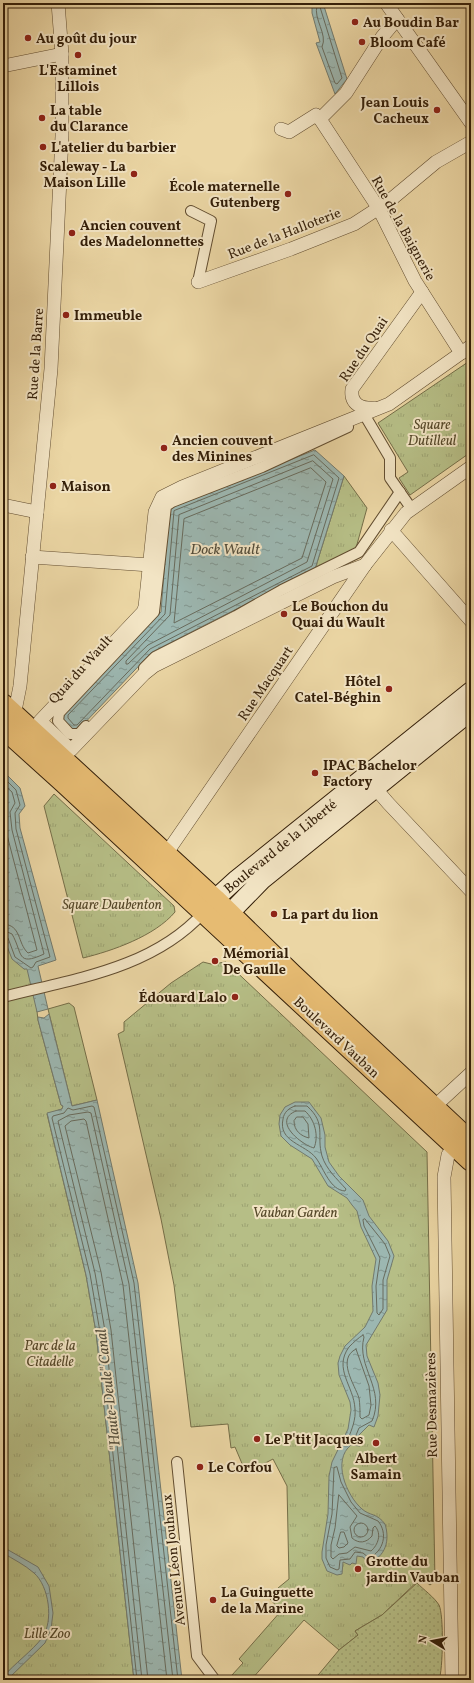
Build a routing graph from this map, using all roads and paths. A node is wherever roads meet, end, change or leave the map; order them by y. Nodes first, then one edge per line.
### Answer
1 (58, 3) edge
2 (391, 4) edge
3 (397, 19) junction
4 (62, 54) junction
5 (3, 66) edge
6 (320, 119) junction
7 (471, 123) edge
8 (281, 128) dead end
9 (471, 142) edge
10 (379, 209) junction
11 (191, 211) dead end
12 (198, 282) joint
13 (422, 292) junction
14 (466, 349) edge
15 (379, 407) junction
16 (364, 414) junction
17 (471, 467) edge
18 (400, 492) junction
19 (3, 505) edge
20 (411, 508) junction
21 (37, 512) junction
22 (391, 530) junction
23 (32, 557) junction
24 (155, 565) junction
25 (365, 565) junction
26 (471, 621) edge
27 (471, 691) edge
28 (471, 711) edge
29 (9, 716) edge
30 (370, 781) junction
31 (166, 854) junction
32 (471, 891) edge
33 (209, 906) junction
34 (230, 914) junction
35 (8, 996) edge
36 (471, 1073) edge
37 (434, 1107) junction
38 (462, 1140) edge
39 (471, 1161) edge
40 (177, 1462) dead end
41 (215, 1680) edge
42 (452, 1680) edge

1 - 4 street, Rue de la Barre
2 - 3 street
3 - 6 street
3 - 7 street
4 - 5 street
4 - 21 street, Rue de la Barre
6 - 8 street
6 - 10 street, Rue de la Baignerie
9 - 10 street, Rue de la Halloterie
10 - 12 street, Rue de la Halloterie
10 - 13 street, Rue de la Baignerie
11 - 12 street
13 - 14 street, Rue de la Baignerie
13 - 15 street, Rue du Quai
14 - 15 street
15 - 16 street, Quai du Wault
16 - 18 street
16 - 24 street, Quai du Wault
17 - 20 street
18 - 20 street
18 - 24 street, Quai du Wault
19 - 21 street
20 - 22 street
21 - 23 street, Rue de la Barre
22 - 25 street, Rue Macquart
22 - 26 street
23 - 24 street
23 - 29 street, Rue de la Barre
24 - 25 street, Quai du Wault
25 - 31 street, Rue Macquart
27 - 30 main road, Boulevard de la Liberté
28 - 30 main road, Boulevard de la Liberté
29 - 31 main road
29 - 33 main road
30 - 32 street
30 - 33 main road, Boulevard de la Liberté
30 - 34 main road, Boulevard de la Liberté
31 - 33 main road
33 - 34 main road, Boulevard Vauban
33 - 35 street
33 - 38 main road, Boulevard Vauban
34 - 37 main road, Boulevard Vauban
36 - 37 street
37 - 38 main road, Boulevard Vauban
38 - 39 main road, Boulevard Vauban
38 - 42 street, Rue Desmazières
40 - 41 street, Avenue Léon Jouhaux

